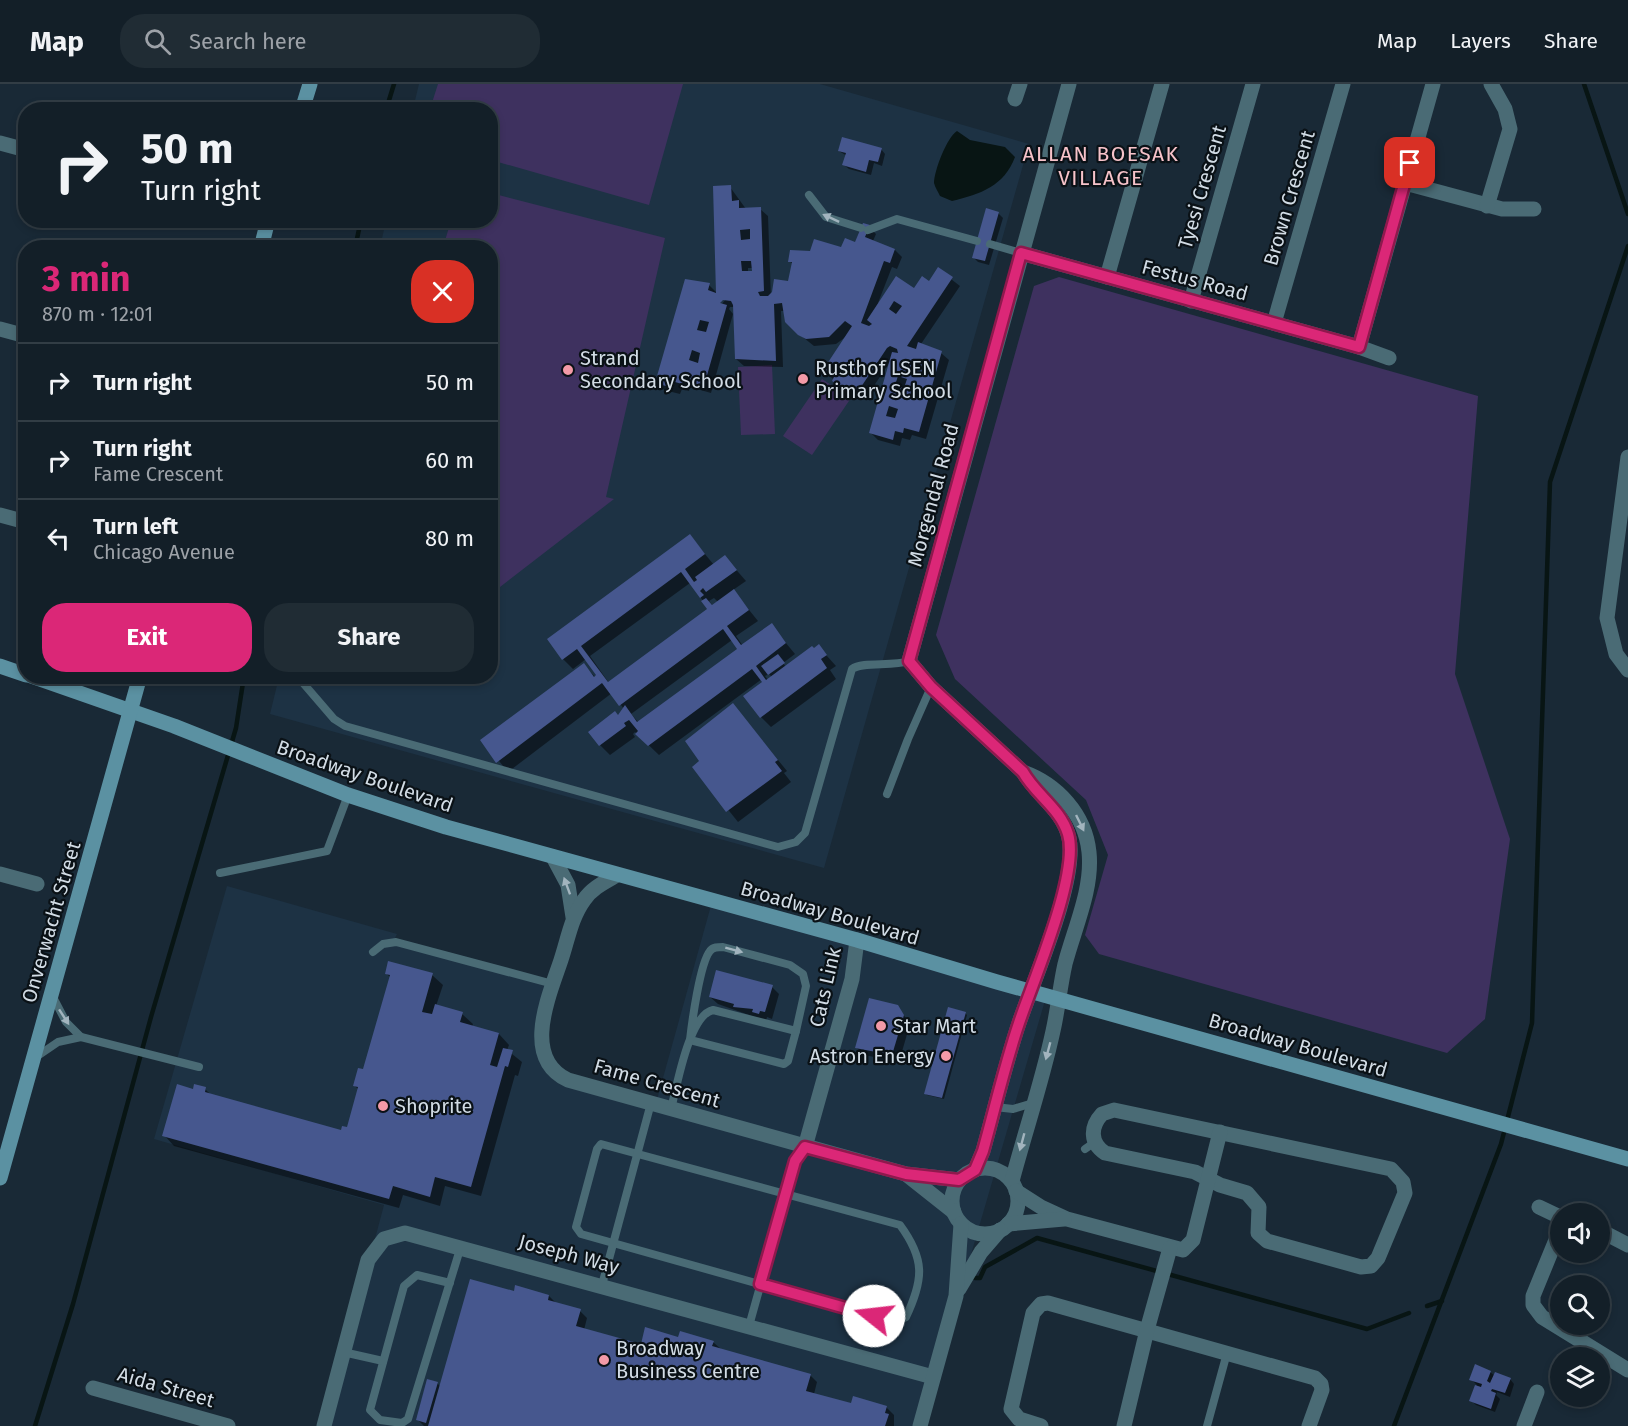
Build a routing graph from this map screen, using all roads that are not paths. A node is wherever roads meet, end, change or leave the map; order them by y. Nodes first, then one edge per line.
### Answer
1 (310, 84) edge
2 (1020, 84) edge
3 (1069, 84) edge
4 (1162, 84) edge
5 (1252, 84) edge
6 (1343, 84) edge
7 (1433, 84) edge
8 (1491, 84) edge
9 (1015, 99) dead end
10 (304, 102) edge
11 (0, 143) edge
12 (18, 148) edge
13 (1405, 183) junction
14 (809, 195) dead end
15 (1487, 206) junction
16 (1534, 208) dead end
17 (977, 240) dead end
18 (990, 244) dead end
19 (1021, 253) junction
20 (1107, 278) junction
21 (1191, 301) junction
22 (1274, 323) junction
23 (0, 329) edge
24 (18, 334) edge
25 (1359, 347) junction
26 (1389, 358) dead end
27 (1628, 458) edge
28 (0, 515) edge
29 (18, 520) edge
30 (1624, 521) edge
31 (909, 661) junction
32 (0, 666) edge
33 (1628, 670) edge
34 (18, 672) edge
35 (55, 684) edge
36 (138, 684) edge
37 (304, 684) edge
38 (931, 687) junction
39 (131, 710) junction
40 (1023, 772) junction
41 (887, 794) dead end
42 (348, 795) junction
43 (553, 857) junction
44 (220, 873) dead end
45 (0, 874) edge
46 (617, 875) junction
47 (37, 884) dead end
48 (573, 917) junction
49 (857, 940) junction
50 (374, 952) dead end
51 (553, 984) junction
52 (1031, 992) junction
53 (51, 993) junction
54 (1060, 999) junction
55 (796, 1031) junction
56 (81, 1037) junction
57 (690, 1040) junction
58 (33, 1059) junction
59 (199, 1067) dead end
60 (651, 1103) junction
61 (1033, 1103) junction
62 (995, 1107) junction
63 (671, 1109) junction
64 (1220, 1132) junction
65 (805, 1147) junction
66 (638, 1153) junction
67 (1628, 1159) edge
68 (975, 1170) junction
69 (906, 1174) junction
70 (0, 1178) edge
71 (1209, 1179) junction
72 (959, 1180) junction
73 (1014, 1186) junction
74 (786, 1193) junction
75 (1539, 1207) dead end
76 (1550, 1212) edge
77 (957, 1218) junction
78 (1067, 1219) junction
79 (1004, 1227) junction
80 (1610, 1236) edge
81 (613, 1243) junction
82 (1628, 1245) edge
83 (461, 1246) junction
84 (1550, 1254) edge
85 (1166, 1263) junction
86 (450, 1283) junction
87 (760, 1284) junction
88 (602, 1285) junction
89 (956, 1296) junction
90 (749, 1326) junction
91 (1147, 1330) junction
92 (344, 1352) junction
93 (1227, 1353) junction
94 (383, 1361) junction
95 (1628, 1370) edge
96 (933, 1377) junction
97 (93, 1388) dead end
98 (1537, 1392) dead end
99 (228, 1426) edge
100 (324, 1426) edge
101 (920, 1426) edge
102 (1041, 1426) edge
103 (1124, 1426) edge
104 (1207, 1426) edge
105 (1309, 1426) edge
106 (1524, 1426) edge

1 - 10 main road
2 - 9 street
3 - 19 street, Morgendal Road
4 - 20 street
5 - 21 street, Tyesi Crescent
6 - 22 street, Brown Crescent
7 - 13 street
8 - 15 street
11 - 12 street
13 - 15 street
13 - 25 street
17 -> 14 lane
15 - 16 street
18 - 19 lane
19 - 20 street, Festus Road
19 - 31 street, Morgendal Road
20 - 21 street, Festus Road
21 - 22 street, Festus Road
22 - 25 street, Festus Road
23 - 24 street
25 - 26 street, Festus Road
27 - 30 street
28 - 29 street
30 - 33 street
31 - 37 lane
31 - 38 street
32 - 34 main road
35 - 39 main road, Broadway Boulevard
36 - 39 main road, Onverwacht Street
38 - 40 street
38 - 41 lane
39 - 42 main road, Broadway Boulevard
39 - 53 main road, Onverwacht Street
40 - 52 street
40 -> 54 street
42 - 43 main road, Broadway Boulevard
42 - 44 lane
43 - 46 main road, Broadway Boulevard
48 -> 43 street, Fame Crescent
45 - 47 street
46 - 48 street, Fame Crescent
46 - 49 main road, Broadway Boulevard
48 - 51 street, Fame Crescent
49 - 52 main road, Broadway Boulevard
49 - 65 street, Cats Link
50 - 51 lane
51 - 60 street, Fame Crescent
52 - 54 main road, Broadway Boulevard
52 - 62 street
53 -> 56 lane
53 - 58 main road, Onverwacht Street
54 -> 61 street
54 - 67 main road, Broadway Boulevard
55 - 57 lane
55 - 57 lane
57 -> 55 lane
56 - 58 lane
56 - 59 lane
57 - 63 lane
58 - 70 main road, Onverwacht Street
60 - 63 street, Fame Crescent
60 - 66 lane
61 - 62 lane
61 -> 73 street
62 - 68 street
63 - 65 street, Fame Crescent
64 - 71 street
64 - 71 street
64 - 71 street
65 - 69 street, Fame Crescent
65 - 74 lane
66 - 74 lane
66 - 81 lane
66 - 81 lane
68 - 72 street
68 - 73 street
69 - 72 street, Fame Crescent
69 - 77 street, Fame Crescent
71 - 85 street
72 - 77 street
73 - 78 street
73 - 79 street
74 - 87 lane
74 - 87 lane
75 - 76 street
77 - 79 street
77 - 89 street
78 - 79 street
78 - 85 street
79 - 89 street
80 - 82 street
81 - 87 lane
81 - 88 lane
83 - 86 lane
83 - 88 street, Joseph Way
83 - 92 street, Joseph Way
84 - 95 street
85 - 91 street
86 - 94 lane
86 - 94 lane
87 - 90 lane
88 - 90 street, Joseph Way
89 - 96 street
90 - 96 street, Joseph Way
91 - 93 street
91 - 102 street
91 - 103 street
92 - 94 lane
92 - 100 street, Joseph Way
93 - 104 lane
93 - 105 street
96 - 101 street
97 - 99 street, Aida Street
98 - 106 street

